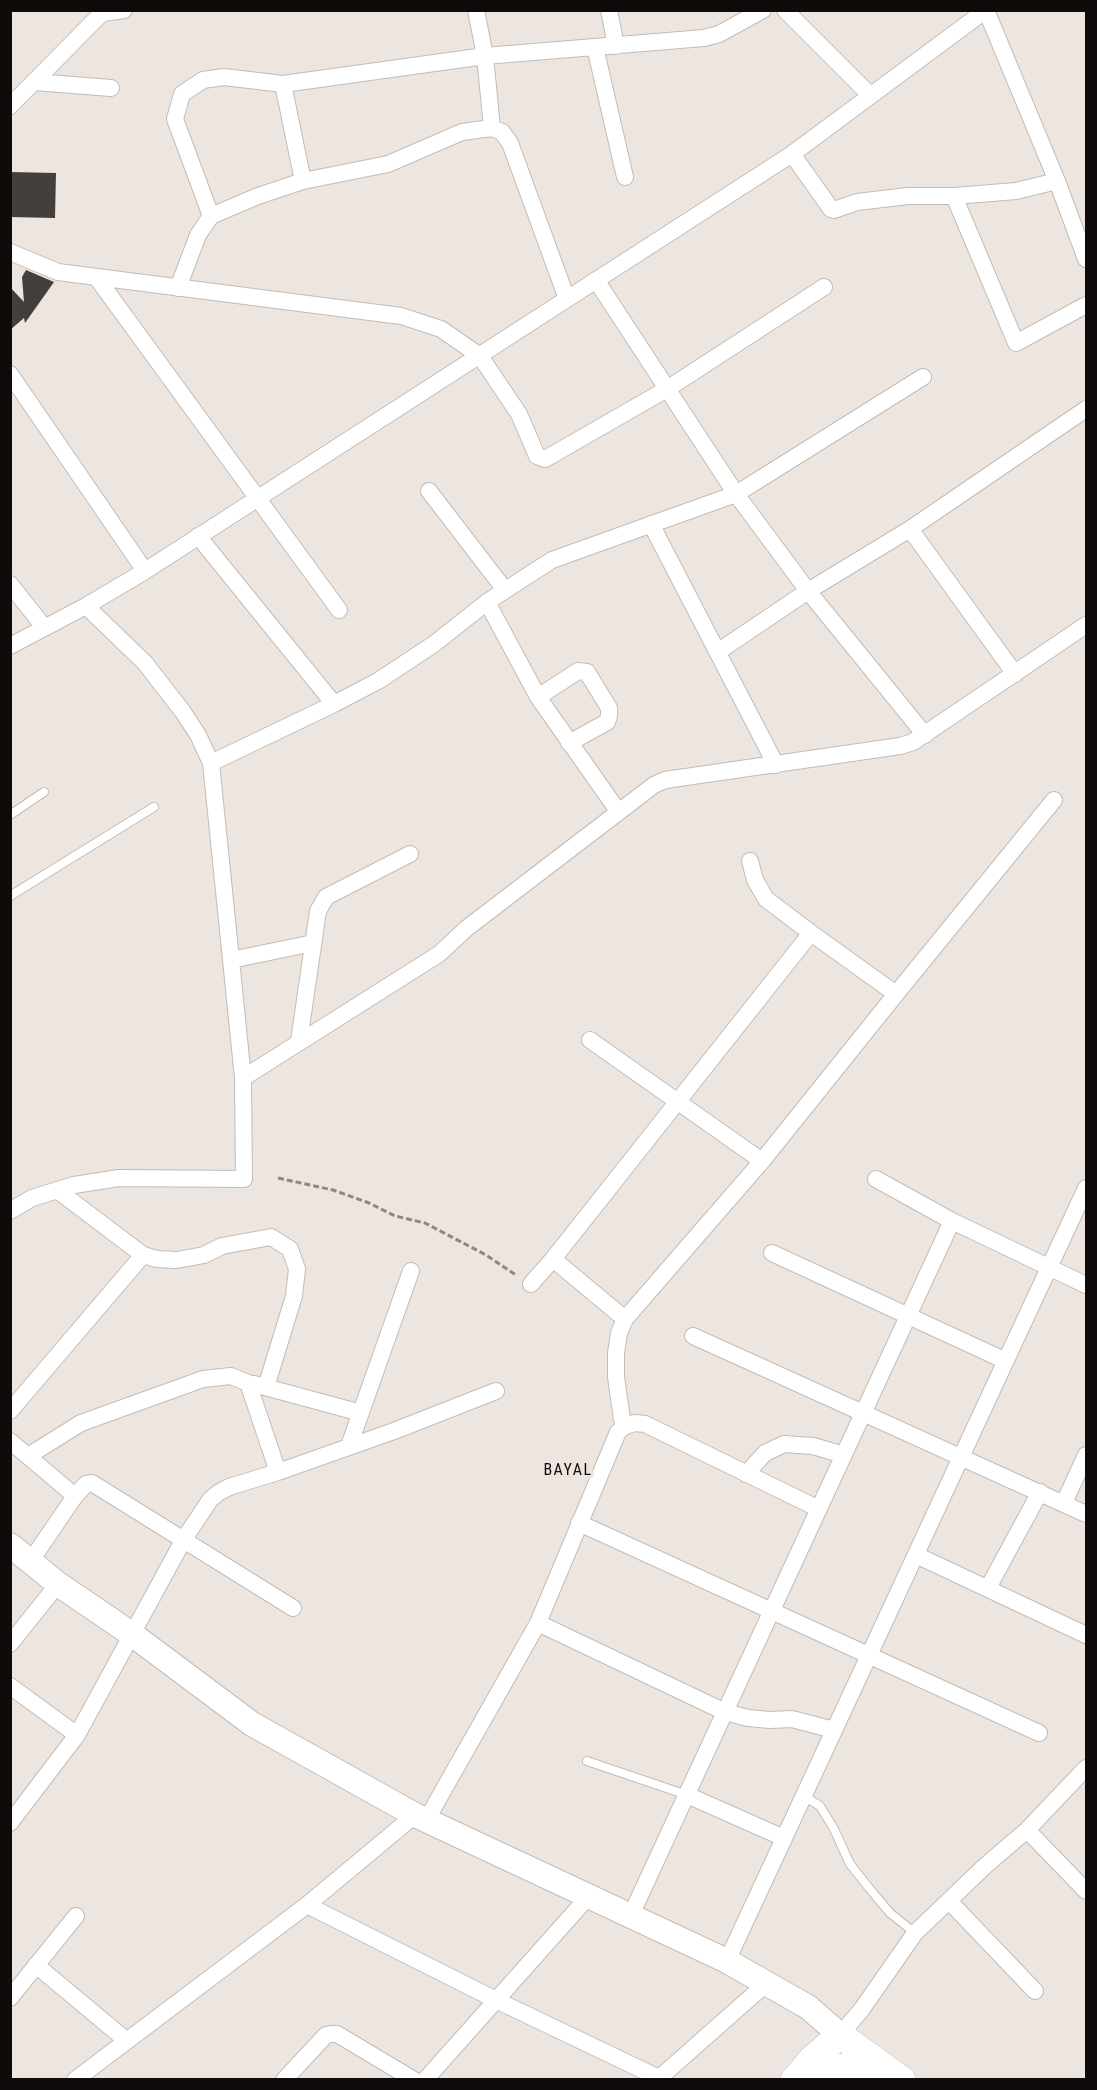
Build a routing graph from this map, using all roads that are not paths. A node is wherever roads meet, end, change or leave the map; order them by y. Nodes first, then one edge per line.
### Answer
1 (124, 10) edge
2 (476, 10) edge
3 (609, 10) edge
4 (763, 10) edge
5 (785, 10) edge
6 (104, 12) edge
7 (616, 46) junction
8 (595, 47) junction
9 (485, 56) junction
10 (35, 82) junction
11 (283, 84) junction
12 (111, 88) dead end
13 (870, 95) junction
14 (10, 106) edge
15 (492, 128) junction
16 (792, 154) junction
17 (625, 177) dead end
18 (303, 181) junction
19 (1057, 181) junction
20 (954, 196) junction
21 (211, 216) junction
22 (1080, 222) edge
23 (10, 252) edge
24 (1086, 259) edge
25 (97, 278) junction
26 (596, 280) junction
27 (824, 286) dead end
28 (178, 288) junction
29 (567, 300) junction
30 (1086, 305) edge
31 (480, 356) junction
32 (10, 374) edge
33 (923, 377) dead end
34 (667, 389) junction
35 (1086, 409) edge
36 (429, 491) dead end
37 (736, 494) junction
38 (257, 498) junction
39 (651, 524) junction
40 (910, 529) junction
41 (198, 536) junction
42 (145, 571) junction
43 (10, 584) edge
44 (505, 590) junction
45 (808, 591) junction
46 (487, 602) junction
47 (86, 606) junction
48 (339, 610) dead end
49 (1086, 626) edge
50 (44, 627) junction
51 (10, 646) edge
52 (719, 651) junction
53 (1016, 674) junction
54 (538, 697) junction
55 (334, 704) junction
56 (925, 735) junction
57 (569, 743) junction
58 (211, 762) junction
59 (776, 765) junction
60 (44, 792) dead end
61 (1054, 800) dead end
62 (154, 807) dead end
63 (618, 811) junction
64 (10, 814) edge
65 (410, 854) dead end
66 (750, 861) dead end
67 (10, 896) edge
68 (811, 933) junction
69 (313, 944) junction
70 (231, 960) junction
71 (896, 994) junction
72 (590, 1040) dead end
73 (299, 1041) junction
74 (243, 1078) junction
75 (678, 1102) junction
76 (762, 1161) junction
77 (876, 1179) dead end
78 (1086, 1188) edge
79 (57, 1190) junction
80 (10, 1211) edge
81 (952, 1221) junction
82 (772, 1253) dead end
83 (143, 1255) junction
84 (553, 1259) junction
85 (1050, 1267) junction
86 (411, 1271) dead end
87 (531, 1284) road end
88 (1086, 1285) edge
89 (908, 1316) junction
90 (625, 1319) junction
91 (693, 1336) dead end
92 (1006, 1361) junction
93 (248, 1383) junction
94 (266, 1387) junction
95 (496, 1391) dead end
96 (10, 1411) edge
97 (361, 1413) junction
98 (864, 1413) junction
99 (625, 1426) junction
100 (10, 1441) edge
101 (350, 1446) junction
102 (844, 1455) junction
103 (1086, 1455) edge
104 (28, 1456) junction
105 (962, 1456) junction
106 (278, 1472) junction
107 (746, 1474) junction
108 (1040, 1492) junction
109 (75, 1496) junction
110 (1064, 1503) junction
111 (819, 1509) junction
112 (1086, 1514) edge
113 (579, 1523) junction
114 (184, 1539) junction
115 (10, 1545) edge
116 (916, 1555) junction
117 (30, 1562) junction
118 (58, 1584) junction
119 (988, 1588) junction
120 (293, 1608) dead end
121 (772, 1612) junction
122 (538, 1623) junction
123 (133, 1635) junction
124 (1086, 1635) edge
125 (10, 1644) edge
126 (869, 1656) junction
127 (10, 1686) edge
128 (725, 1712) junction
129 (834, 1730) junction
130 (1039, 1733) dead end
131 (77, 1735) junction
132 (587, 1761) dead end
133 (1086, 1768) edge
134 (687, 1795) junction
135 (804, 1796) junction
136 (421, 1817) junction
137 (10, 1823) edge
138 (1027, 1830) junction
139 (784, 1838) junction
140 (1086, 1891) edge
141 (589, 1896) junction
142 (949, 1901) junction
143 (307, 1905) junction
144 (631, 1915) junction
145 (76, 1916) dead end
146 (915, 1933) junction
147 (727, 1961) junction
148 (36, 1965) junction
149 (768, 1982) junction
150 (1035, 1991) dead end
151 (10, 1998) edge
152 (496, 2000) junction
153 (840, 2035) junction
154 (127, 2041) junction
155 (879, 2064) junction
156 (75, 2079) edge
157 (284, 2079) edge
158 (414, 2079) edge
159 (425, 2079) edge
160 (658, 2079) edge
161 (794, 2079) edge
162 (807, 2079) edge
163 (902, 2079) edge

1 - 6 street
2 - 9 street
3 - 7 street
4 - 7 street
5 - 13 street
6 - 10 street
7 - 8 street
8 - 9 street
8 - 17 street
9 - 11 street
9 - 15 street
10 - 12 street
10 - 14 street
11 - 18 street
11 - 21 street
13 - 16 street
13 - 19 street
15 - 18 street
15 - 29 street
16 - 20 street
16 - 26 street
18 - 21 street
19 - 20 street
19 - 22 street
20 - 30 street
21 - 28 street
22 - 24 street
23 - 25 street
25 - 28 street
25 - 38 street
26 - 29 street
26 - 34 street
27 - 34 street
28 - 31 street
29 - 31 street
31 - 34 street
31 - 38 street
32 - 42 street
33 - 37 street
34 - 37 street
35 - 40 street
36 - 44 street
37 - 39 street
37 - 45 street
38 - 41 street
38 - 48 street
39 - 44 street
39 - 52 street
40 - 45 street
40 - 53 street
41 - 42 street
41 - 55 street
42 - 47 street
43 - 50 street
44 - 46 street
45 - 52 street
45 - 56 street
46 - 54 street
46 - 55 street
47 - 50 street
47 - 58 street
49 - 53 street
50 - 51 street
52 - 59 street
53 - 56 street
54 - 57 street
54 - 57 street
55 - 58 street
56 - 59 street
57 - 63 street
58 - 70 street
59 - 63 street
60 - 64 lane
61 - 71 street
62 - 67 lane
63 - 73 street
65 - 69 street
66 - 68 street
68 - 71 street
68 - 75 street
69 - 70 street
69 - 73 street
70 - 74 street
71 - 76 street
72 - 75 street
73 - 74 street
74 - 79 street
75 - 76 street
75 - 84 street
76 - 90 street
77 - 81 street
78 - 85 street
79 - 80 street
79 - 83 street
81 - 85 street
81 - 89 street
82 - 89 street
83 - 94 street
83 - 96 street
84 - 87 street
84 - 90 street
85 - 88 street
85 - 92 street
86 - 97 street
89 - 92 street
89 - 98 street
90 - 99 street
91 - 98 street
92 - 105 street
93 - 94 street
93 - 104 street
93 - 106 street
94 - 97 street
95 - 101 street
97 - 101 street
98 - 102 street
98 - 105 street
99 - 107 street
99 - 113 street
100 - 104 street
101 - 106 street
102 - 107 street
102 - 111 street
103 - 110 street
104 - 109 street
105 - 108 street
105 - 116 street
106 - 114 street
107 - 111 street
108 - 110 street
108 - 119 street
109 - 114 street
109 - 117 street
110 - 112 street
111 - 121 street
113 - 121 street
113 - 122 street
114 - 120 street
114 - 123 street
115 - 117 street
116 - 119 street
116 - 126 street
117 - 118 street
118 - 123 street
118 - 125 street
119 - 124 street
121 - 126 street
121 - 128 street
122 - 128 street
122 - 136 street
123 - 131 street
123 - 136 street
126 - 129 street
126 - 130 street
127 - 131 street
128 - 129 street
128 - 134 street
129 - 135 street
131 - 137 street
132 - 134 lane
133 - 138 street
134 - 139 street
134 - 144 street
135 - 139 street
135 - 146 lane
136 - 141 street
136 - 143 street
138 - 140 street
138 - 142 street
139 - 147 street
141 - 144 street
141 - 152 street
142 - 146 street
142 - 150 street
143 - 152 street
143 - 154 street
144 - 147 street
145 - 148 street
146 - 153 street
147 - 149 street
148 - 151 street
148 - 154 street
149 - 153 street
149 - 160 street
152 - 159 street
152 - 160 street
153 - 155 main road
153 - 161 main road
154 - 156 street
155 - 162 main road
155 - 163 main road
157 - 158 street

